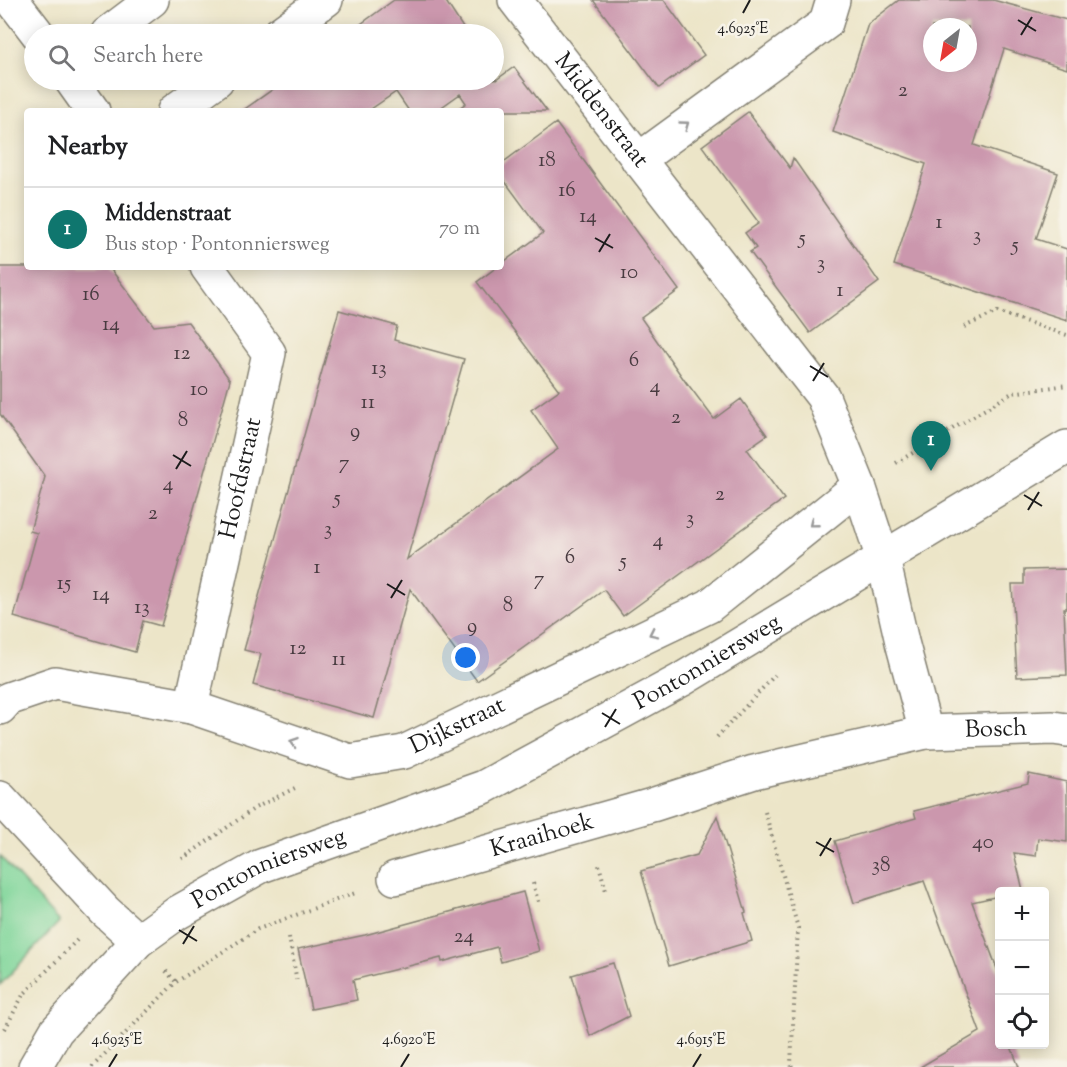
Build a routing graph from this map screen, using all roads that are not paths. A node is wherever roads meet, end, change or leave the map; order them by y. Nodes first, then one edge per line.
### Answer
1 (12, 0) edge
2 (152, 0) edge
3 (326, 0) edge
4 (515, 0) edge
5 (833, 0) edge
6 (30, 24) edge
7 (120, 24) edge
8 (293, 24) edge
9 (77, 90) edge
10 (203, 90) edge
11 (91, 108) edge
12 (178, 108) edge
13 (638, 160) junction
14 (209, 270) edge
15 (1067, 447) edge
16 (859, 486) junction
17 (883, 559) junction
18 (3, 699) edge
19 (191, 707) junction
20 (1067, 730) edge
21 (926, 732) junction
22 (0, 798) edge
23 (395, 878) road end
24 (138, 941) junction
25 (35, 1067) edge

1 - 6 street
2 - 7 street
3 - 8 street
4 - 13 street, Middenstraat
13 -> 5 street
9 - 11 street
10 - 12 street
13 - 16 street, Middenstraat
14 - 19 street, Hoofdstraat
15 - 17 street, Pontonniersweg
16 - 17 street, Middenstraat
16 -> 19 street, Dijkstraat
17 - 21 street, Middenstraat
17 - 24 street, Pontonniersweg
18 - 19 street, Dijkstraat
20 - 21 street, Bosch
21 - 23 street, Kraaihoek
22 - 24 street
24 - 25 street, Pontonniersweg

